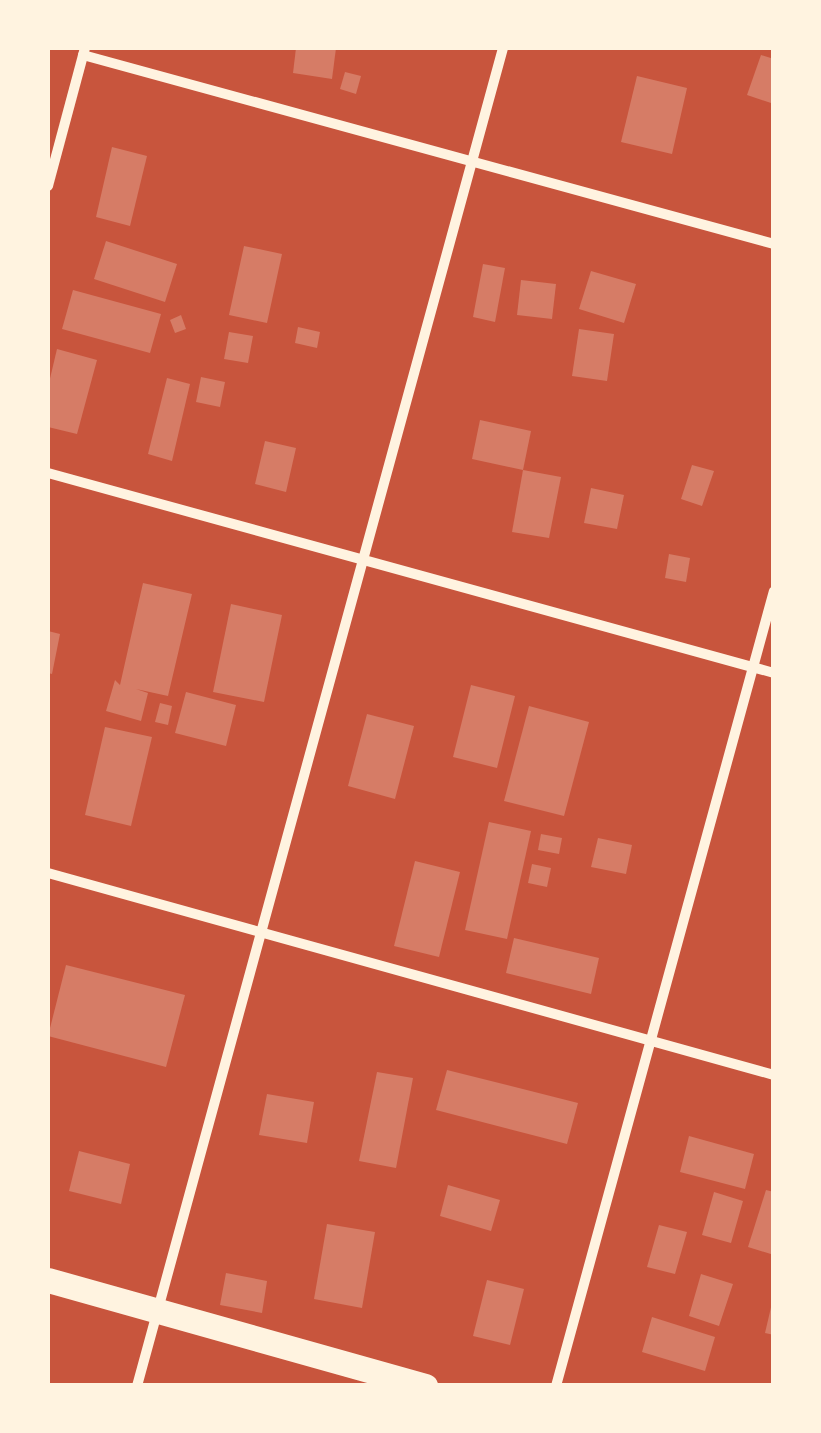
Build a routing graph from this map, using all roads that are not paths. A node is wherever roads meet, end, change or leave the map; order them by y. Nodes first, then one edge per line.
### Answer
1 (503, 48) edge
2 (84, 51) edge
3 (472, 162) junction
4 (48, 186) edge
5 (774, 244) edge
6 (48, 474) edge
7 (363, 560) junction
8 (774, 592) edge
9 (753, 668) junction
10 (774, 673) edge
11 (48, 874) edge
12 (261, 932) junction
13 (651, 1041) junction
14 (774, 1075) edge
15 (48, 1280) edge
16 (157, 1311) junction
17 (137, 1386) edge
18 (425, 1386) edge
19 (556, 1386) edge

1 - 3 street
2 - 3 street
2 - 4 street
3 - 5 street
3 - 7 street
6 - 7 street
7 - 9 street
7 - 12 street
8 - 9 street
9 - 10 street
9 - 13 street
11 - 12 street
12 - 13 street
12 - 16 street
13 - 14 street
13 - 19 street
15 - 16 main road
16 - 17 street
16 - 18 main road

